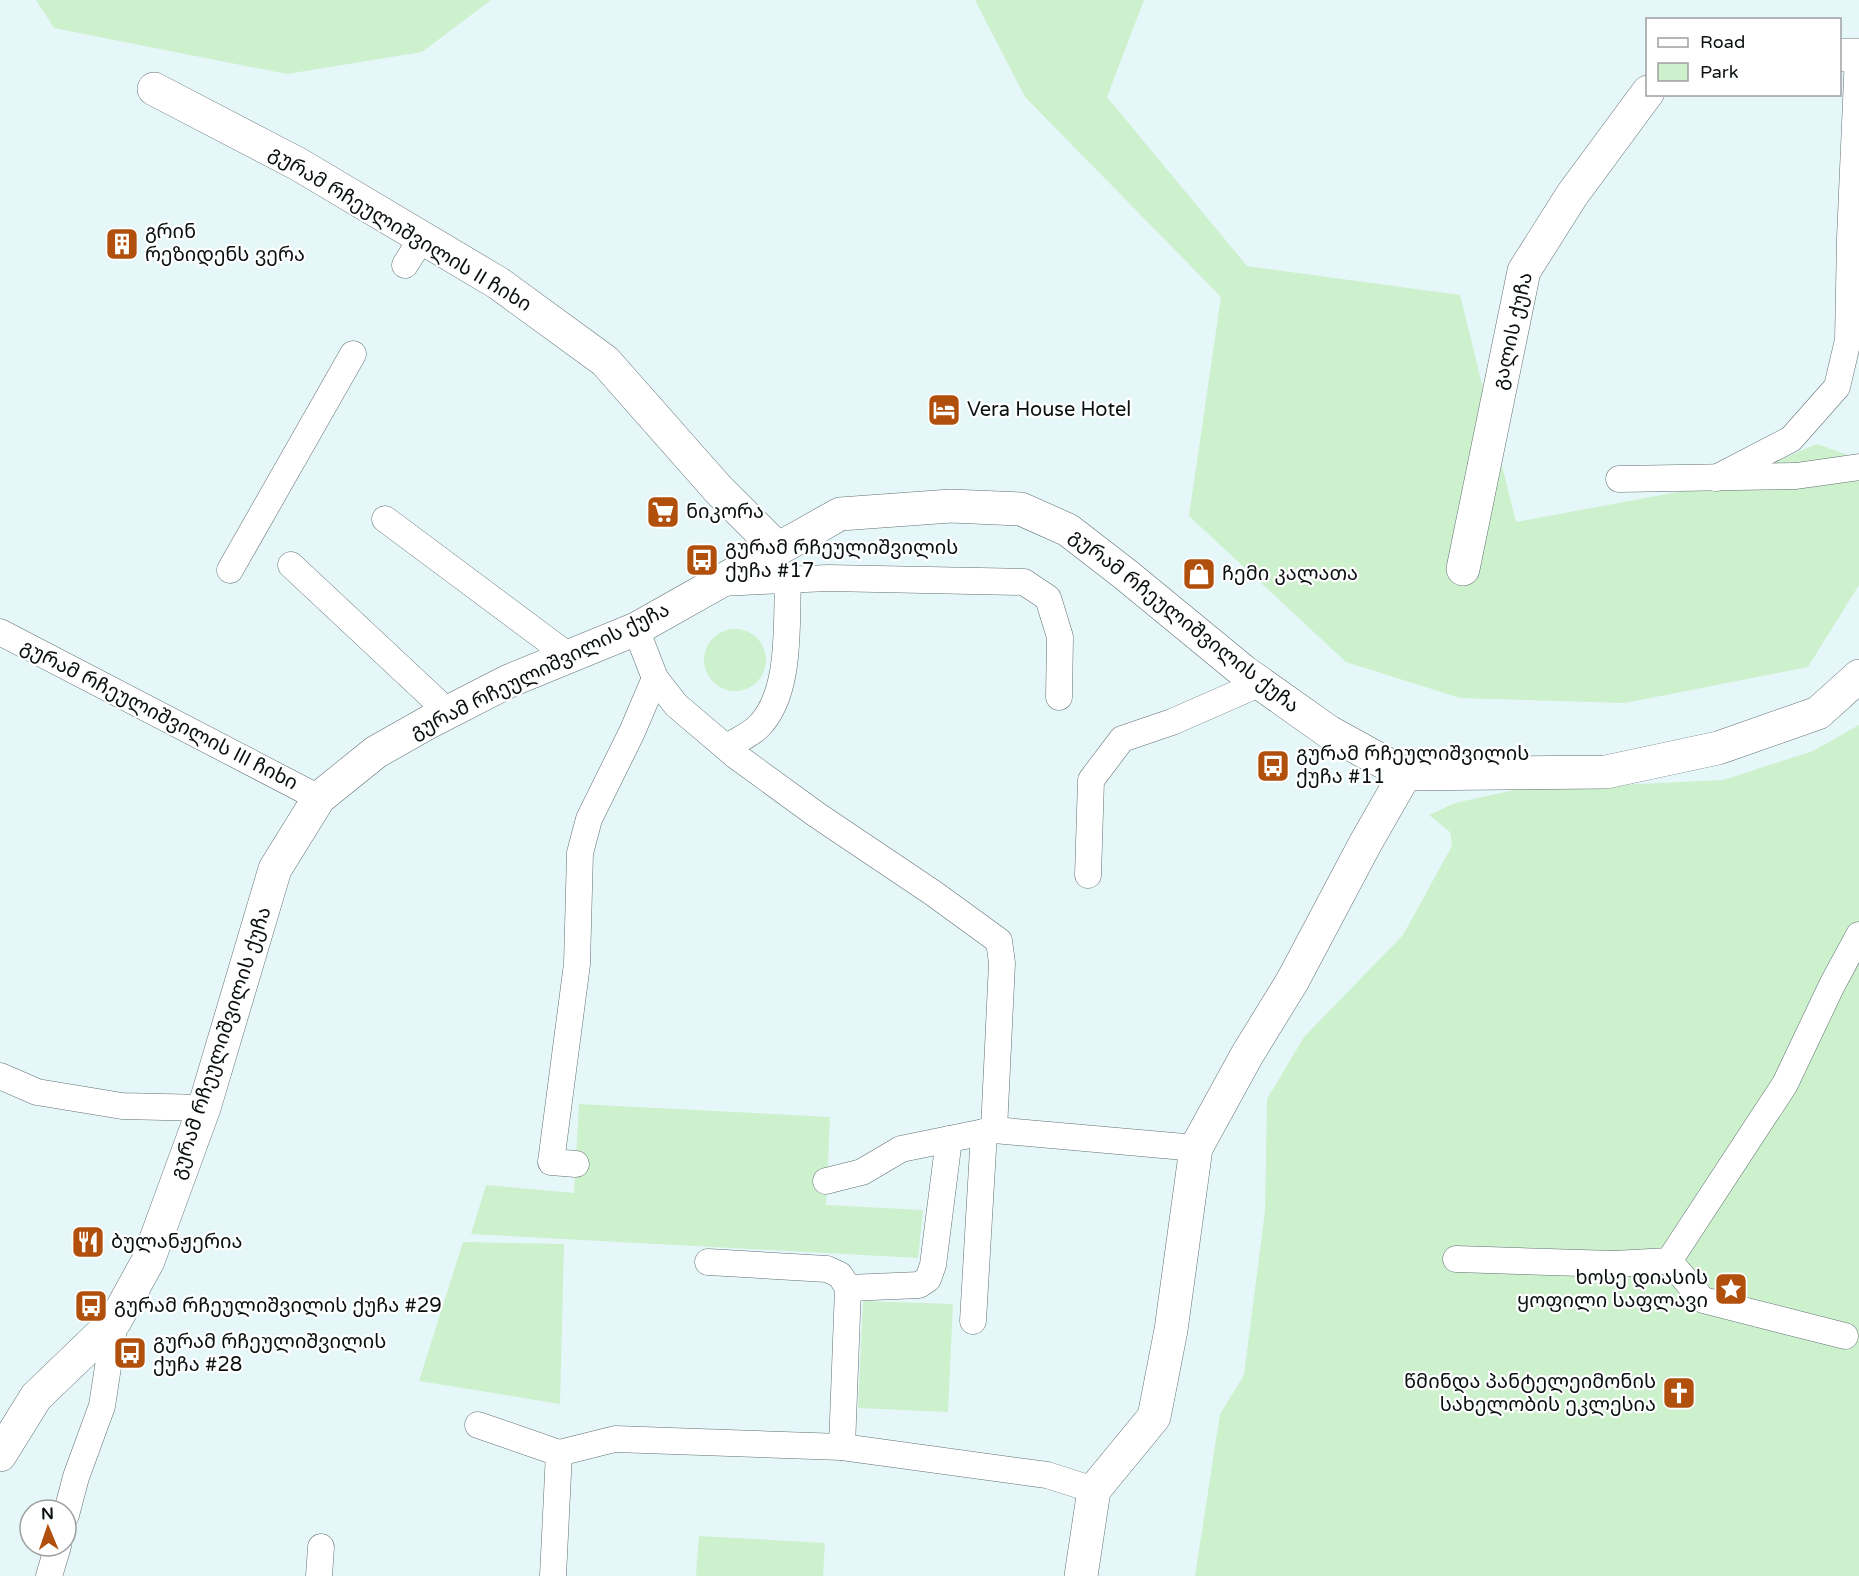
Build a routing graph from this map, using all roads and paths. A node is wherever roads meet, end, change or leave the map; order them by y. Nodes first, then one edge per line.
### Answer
1 (1852, 55) edge
2 (154, 89) dead end
3 (1646, 93) edge
4 (353, 354) dead end
5 (1859, 467) edge
6 (1716, 478) junction
7 (1619, 479) dead end
8 (385, 519) dead end
9 (777, 548) junction
10 (291, 565) dead end
11 (1463, 569) dead end
12 (230, 570) dead end
13 (788, 580) junction
14 (715, 584) junction
15 (636, 629) junction
16 (0, 632) edge
17 (570, 657) junction
18 (1859, 676) edge
19 (655, 678) junction
20 (1261, 683) junction
21 (1059, 697) dead end
22 (448, 712) junction
23 (727, 747) junction
24 (1405, 774) junction
25 (319, 798) junction
26 (1088, 875) dead end
27 (1859, 934) edge
28 (0, 1076) edge
29 (204, 1108) junction
30 (989, 1131) junction
31 (949, 1139) junction
32 (1196, 1148) junction
33 (576, 1164) dead end
34 (826, 1181) dead end
35 (1456, 1259) dead end
36 (1669, 1261) junction
37 (708, 1262) dead end
38 (848, 1288) junction
39 (115, 1321) junction
40 (973, 1321) dead end
41 (1845, 1336) dead end
42 (478, 1425) dead end
43 (842, 1447) junction
44 (559, 1453) junction
45 (0, 1455) edge
46 (1094, 1490) junction
47 (70, 1498) edge
48 (321, 1547) dead end
49 (55, 1558) edge
50 (50, 1576) edge
51 (319, 1576) edge
52 (553, 1576) edge
53 (1081, 1576) edge

1 - 6 lane
2 - 9 street, გურამ რჩეულიშვილის II ჩიხი
3 - 11 street, გალის ქუჩა
4 - 12 lane
5 - 6 lane
6 - 7 lane
8 - 17 lane
9 - 14 street, გურამ რჩეულიშვილის ქუჩა
9 - 20 street, გურამ რჩეულიშვილის ქუჩა
10 - 22 lane
13 - 14 lane
13 - 21 lane
13 - 23 lane
14 - 15 street, გურამ რჩეულიშვილის ქუჩა
15 - 17 street, გურამ რჩეულიშვილის ქუჩა
15 - 19 lane
16 - 25 lane, გურამ რჩეულიშვილის III ჩიხი
17 - 22 street, გურამ რჩეულიშვილის ქუჩა
18 - 24 street, გურამ რჩეულიშვილის ქუჩა
19 - 23 lane
19 - 33 lane
20 - 24 street, გურამ რჩეულიშვილის ქუჩა
20 - 26 lane
22 - 25 street, გურამ რჩეულიშვილის ქუჩა
23 - 30 lane
24 - 32 street
25 - 29 street, გურამ რჩეულიშვილის ქუჩა
27 - 36 lane
28 - 29 lane
29 - 39 street, გურამ რჩეულიშვილის ქუჩა
30 - 31 lane
30 - 32 lane
30 - 40 lane
31 - 34 lane
31 - 38 lane
32 - 46 street
35 - 36 lane
36 - 41 lane
37 - 38 lane
38 - 43 lane
39 - 45 street, გურამ რჩეულიშვილის ქუჩა
39 - 47 lane
42 - 44 lane
43 - 44 lane
43 - 46 lane
44 - 52 lane
46 - 53 street
48 - 51 lane
49 - 50 lane

